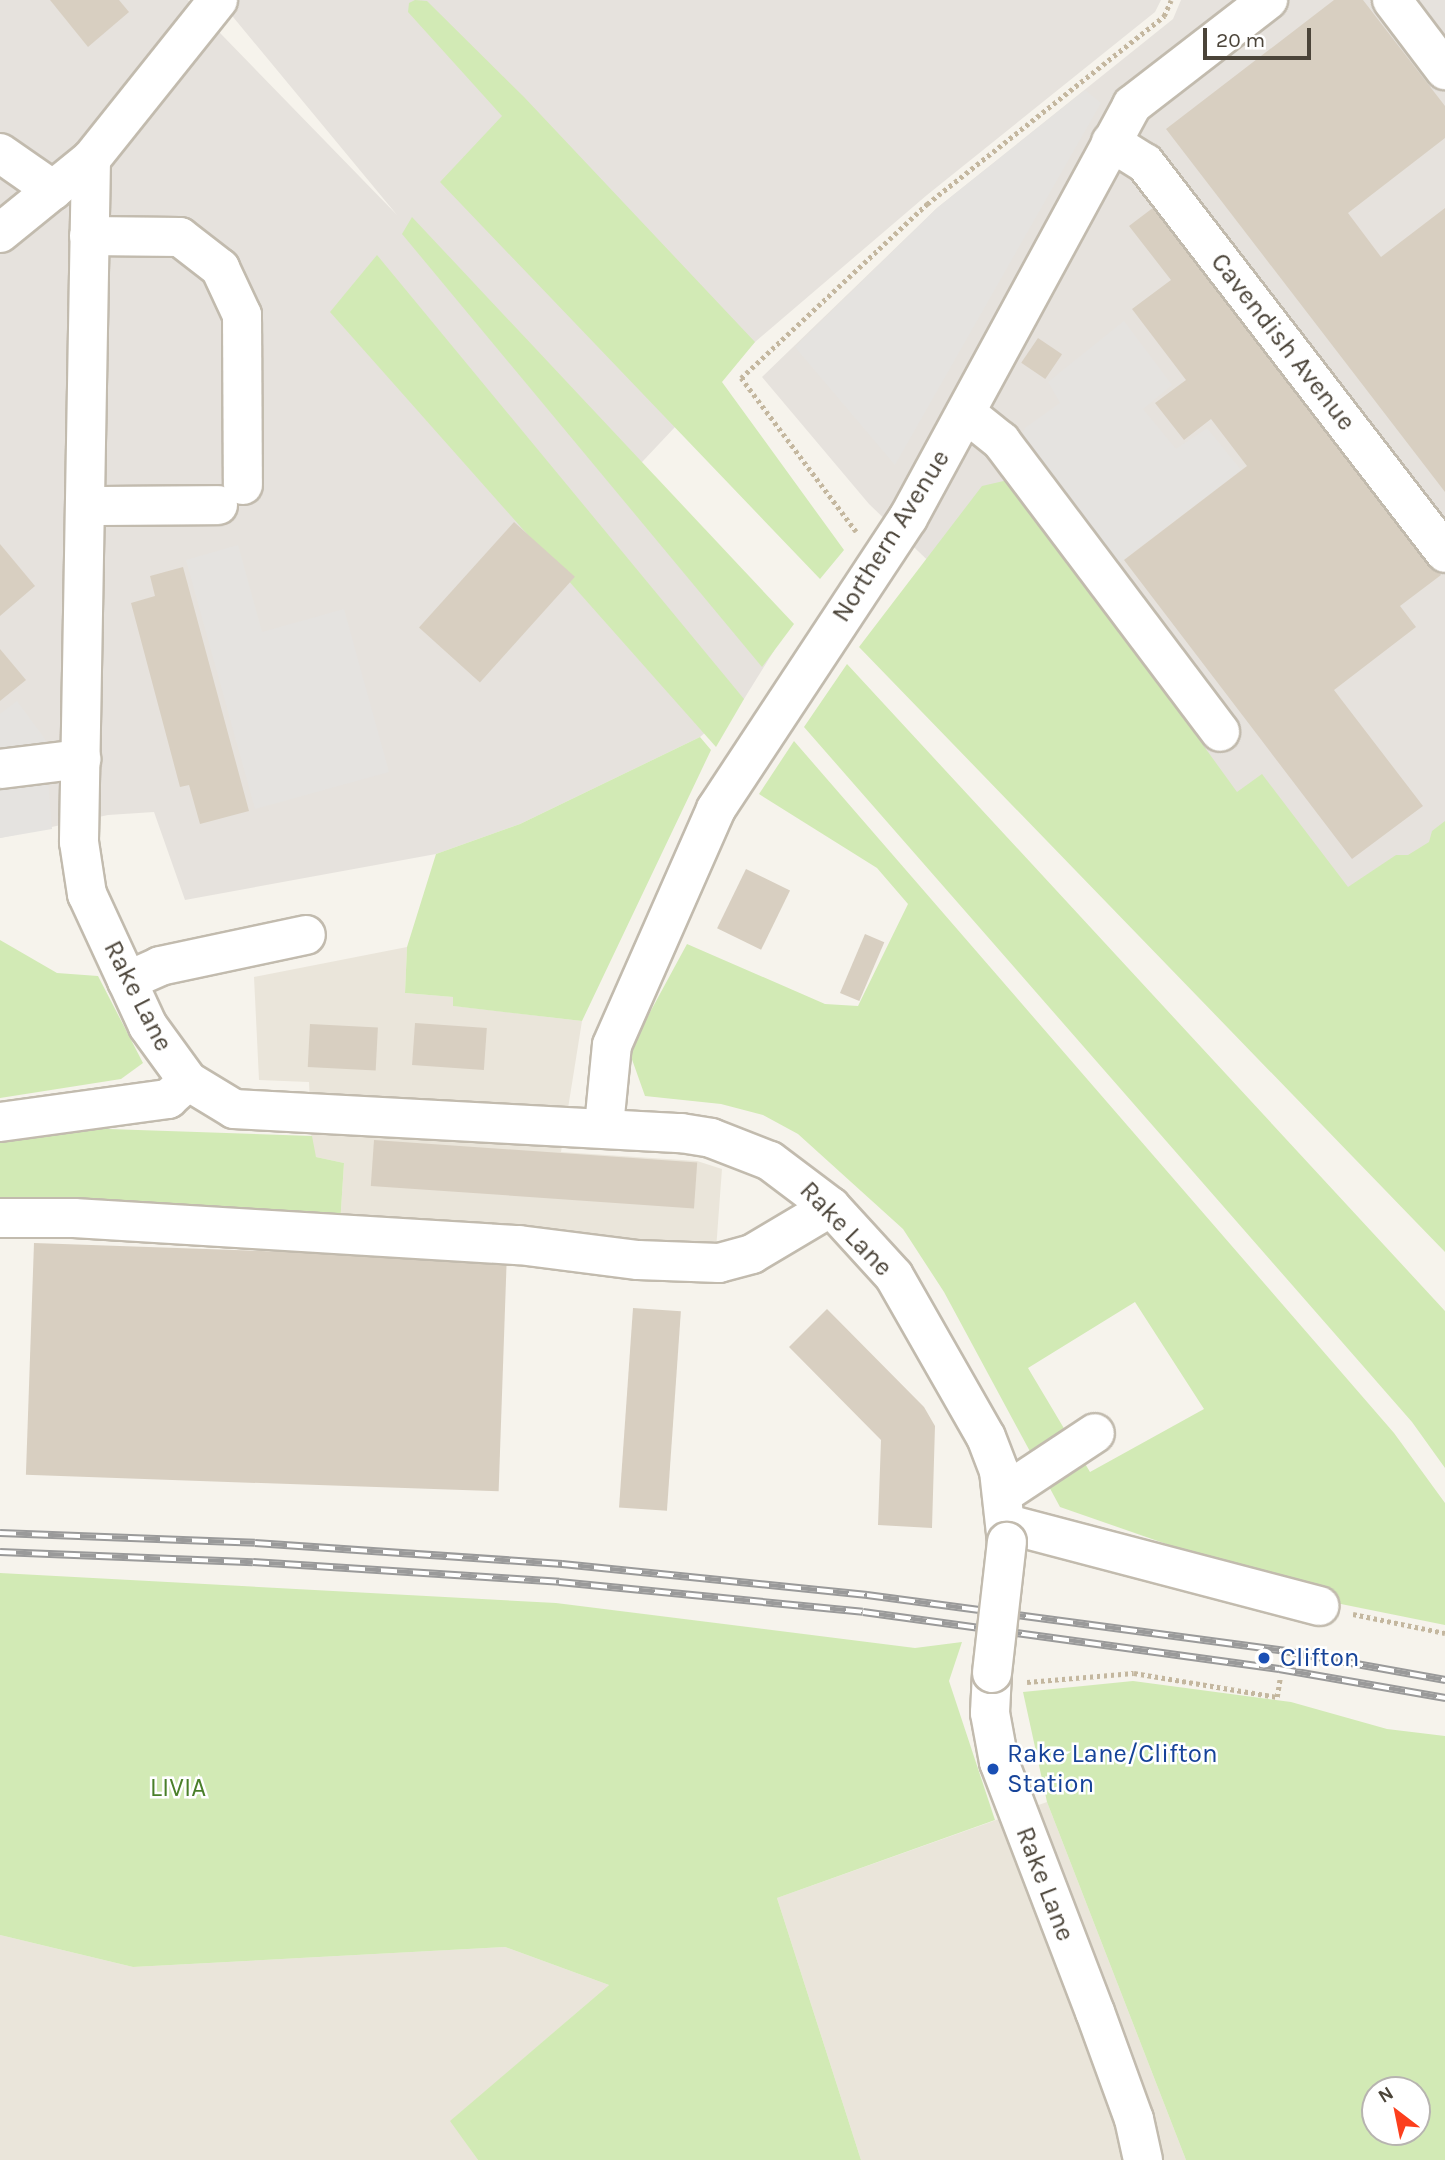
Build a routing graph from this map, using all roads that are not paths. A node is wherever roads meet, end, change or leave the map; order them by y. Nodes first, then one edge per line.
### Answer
1 (218, 0) edge
2 (1268, 0) edge
3 (1392, 0) edge
4 (1445, 70) edge
5 (1111, 142) junction
6 (0, 153) edge
7 (90, 159) junction
8 (52, 190) junction
9 (0, 233) edge
10 (89, 236) junction
11 (966, 413) junction
12 (85, 506) junction
13 (1445, 553) edge
14 (1220, 732) dead end
15 (81, 759) junction
16 (0, 769) edge
17 (306, 935) dead end
18 (127, 981) junction
19 (188, 1081) junction
20 (0, 1122) edge
21 (604, 1126) junction
22 (831, 1207) junction
23 (0, 1218) edge
24 (1095, 1433) dead end
25 (1006, 1520) junction
26 (1319, 1606) road end
27 (1143, 2160) edge

1 - 7 street
2 - 5 street, Northern Avenue
3 - 4 street
5 - 11 street, Northern Avenue
5 - 13 street, Cavendish Avenue
6 - 8 street
7 - 8 street
7 - 10 street, Rake Lane
8 - 9 street
10 - 12 street, Rake Lane
10 - 12 street
11 - 14 street
11 - 21 street, Northern Avenue
12 - 15 street, Rake Lane
15 - 16 street
15 - 18 street, Rake Lane
17 - 18 street
18 - 19 street, Rake Lane
19 - 20 street
19 - 21 street, Rake Lane
21 - 22 street, Rake Lane
22 - 23 street
22 - 25 street, Rake Lane
24 - 25 street
25 - 26 street
25 - 27 street, Rake Lane, bridge

